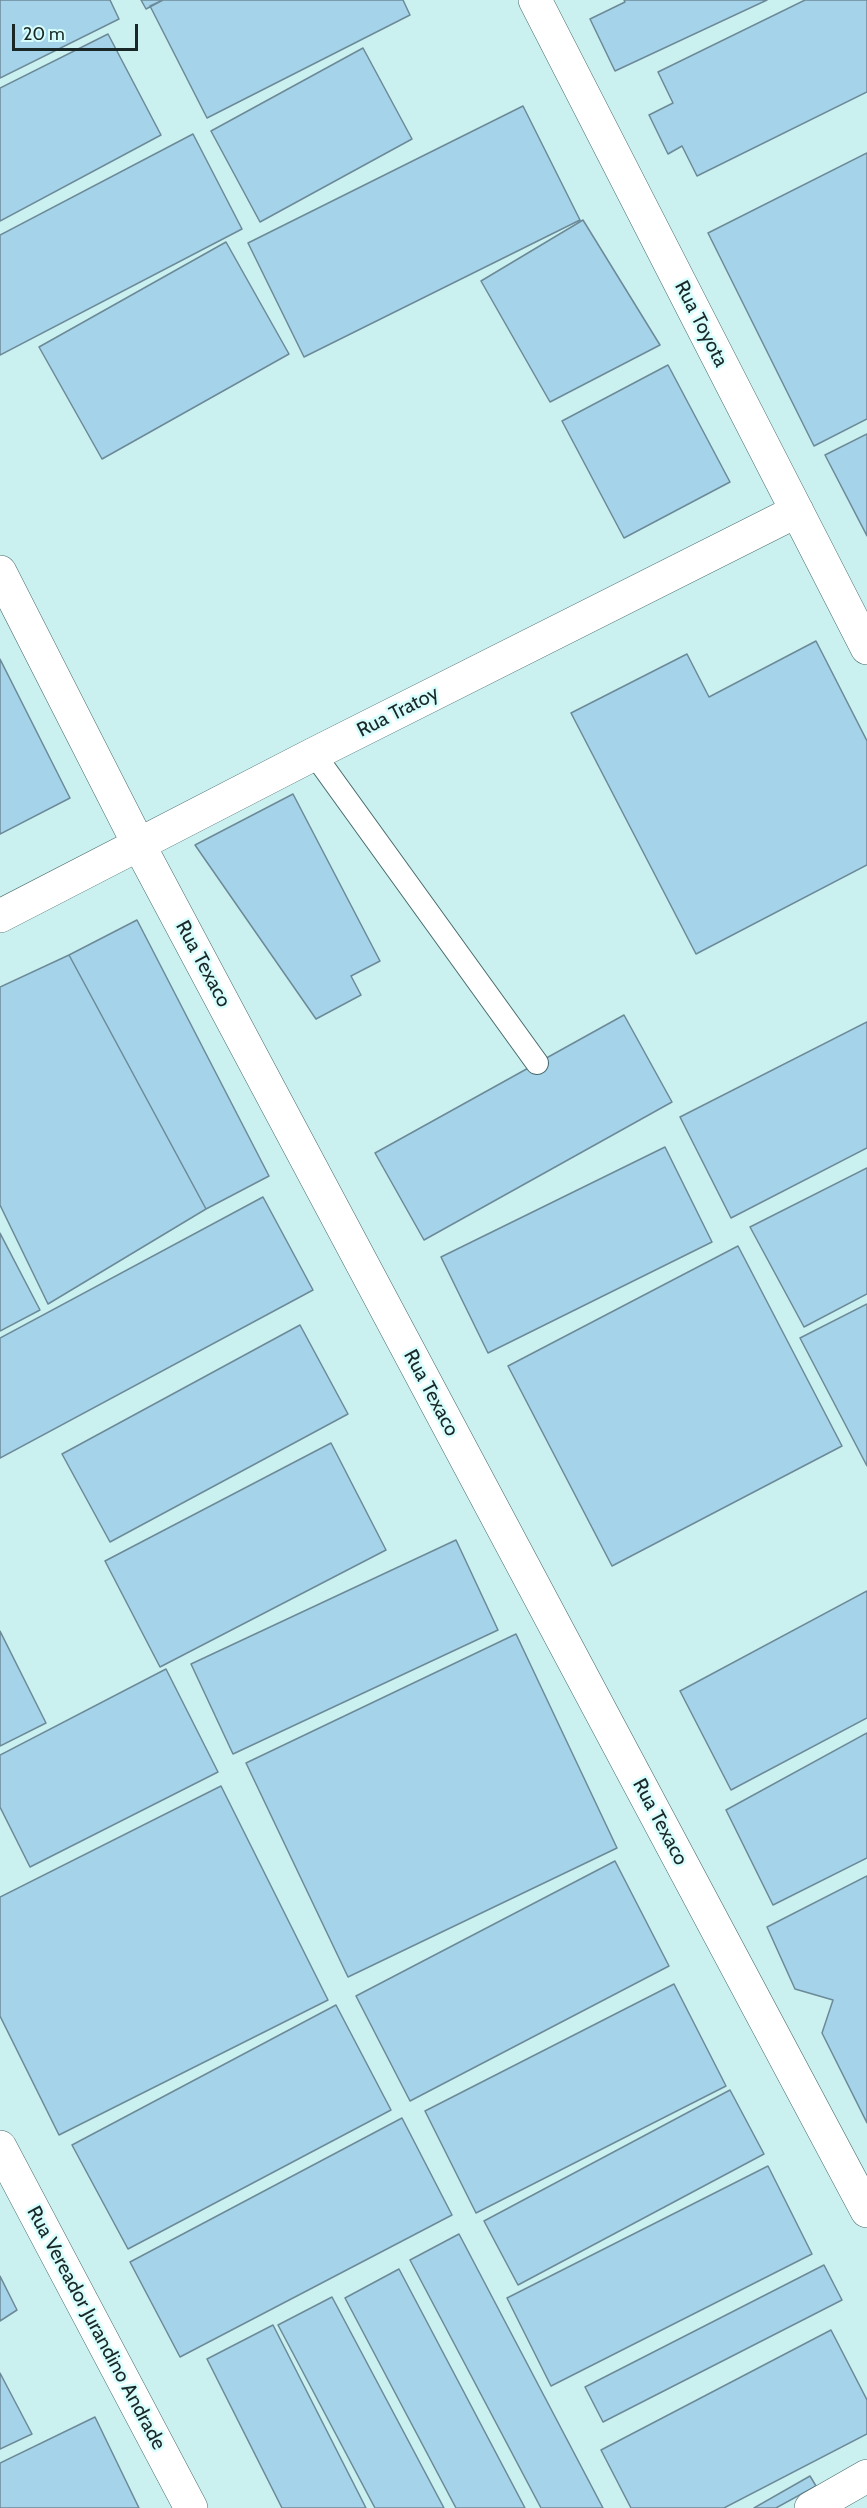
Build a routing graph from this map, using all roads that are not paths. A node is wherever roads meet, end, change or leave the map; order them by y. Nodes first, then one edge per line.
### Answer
1 (535, 0) edge
2 (797, 511) junction
3 (0, 572) edge
4 (867, 648) edge
5 (314, 754) junction
6 (139, 844) junction
7 (0, 916) edge
8 (537, 1063) dead end
9 (0, 2147) edge
10 (867, 2211) edge
11 (867, 2476) edge
12 (191, 2508) edge
13 (811, 2508) edge

1 - 2 street, Rua Toyota
2 - 4 street, Rua Toyota
2 - 5 street, Rua Tratoy
3 - 6 street, Rua Texaco
5 - 6 street, Rua Tratoy
5 - 8 lane
6 - 7 street, Rua Tratoy
6 - 10 street, Rua Texaco
9 - 12 street, Rua Vereador Jurandino Andrade
11 - 13 street

